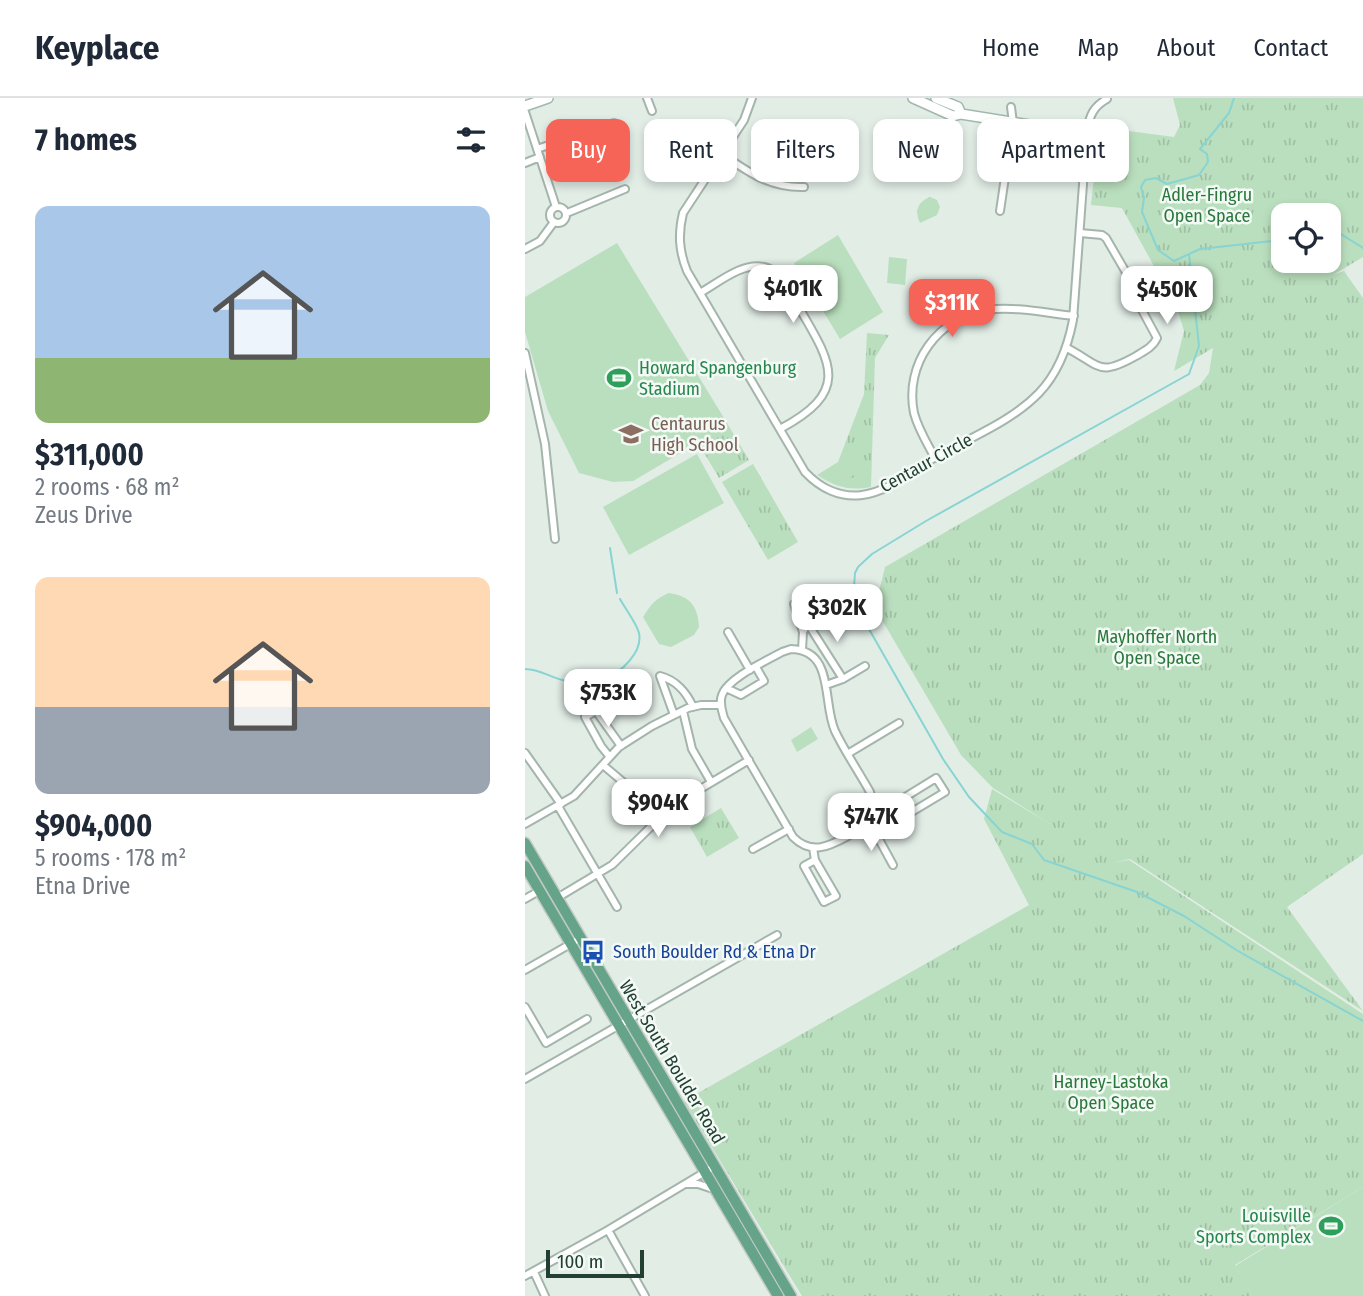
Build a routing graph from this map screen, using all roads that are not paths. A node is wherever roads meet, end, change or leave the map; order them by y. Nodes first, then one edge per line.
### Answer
1 (548, 98) edge
2 (647, 98) edge
3 (752, 98) edge
4 (913, 98) edge
5 (936, 98) edge
6 (1107, 99) edge
7 (525, 106) edge
8 (1011, 107) dead end
9 (652, 111) dead end
10 (525, 112) edge
11 (961, 114) junction
12 (990, 119) edge
13 (1012, 119) edge
14 (1090, 119) edge
15 (737, 131) edge
16 (546, 146) edge
17 (537, 149) junction
18 (540, 157) junction
19 (525, 163) edge
20 (737, 164) edge
21 (702, 182) edge
22 (1004, 182) edge
23 (1083, 182) edge
24 (804, 187) dead end
25 (625, 190) dead end
26 (556, 207) junction
27 (1000, 211) dead end
28 (567, 213) junction
29 (554, 222) junction
30 (1080, 233) junction
31 (525, 249) edge
32 (700, 293) junction
33 (1074, 316) junction
34 (1067, 348) junction
35 (525, 353) edge
36 (780, 429) junction
37 (935, 458) junction
38 (555, 539) dead end
39 (794, 604) dead end
40 (728, 632) dead end
41 (803, 632) junction
42 (802, 650) junction
43 (865, 666) dead end
44 (753, 669) junction
45 (843, 679) junction
46 (826, 685) junction
47 (726, 688) junction
48 (720, 705) junction
49 (688, 709) junction
50 (674, 715) junction
51 (899, 723) dead end
52 (621, 746) junction
53 (525, 753) edge
54 (849, 753) junction
55 (610, 756) junction
56 (749, 760) junction
57 (603, 765) junction
58 (711, 782) junction
59 (902, 799) junction
60 (560, 805) junction
61 (874, 806) junction
62 (525, 824) edge
63 (654, 824) junction
64 (865, 825) junction
65 (789, 829) junction
66 (525, 843) edge
67 (813, 848) junction
68 (753, 849) dead end
69 (815, 860) junction
70 (894, 865) dead end
71 (525, 866) edge
72 (597, 875) junction
73 (539, 891) junction
74 (557, 898) junction
75 (525, 899) edge
76 (617, 907) dead end
77 (777, 936) dead end
78 (581, 938) junction
79 (571, 944) junction
80 (525, 970) edge
81 (525, 1007) edge
82 (587, 1019) dead end
83 (628, 1020) junction
84 (618, 1026) junction
85 (525, 1079) edge
86 (715, 1166) junction
87 (705, 1172) junction
88 (684, 1184) junction
89 (716, 1190) junction
90 (608, 1230) junction
91 (534, 1272) junction
92 (525, 1276) edge
93 (545, 1296) edge
94 (645, 1296) edge
95 (778, 1296) edge
96 (791, 1296) edge

1 - 7 street
2 - 9 street
3 - 15 street, Centaur Circle
4 - 11 street
5 - 11 street
6 - 14 street
8 - 13 street
10 - 17 street
11 - 12 street
16 - 17 street
17 - 18 street
18 - 19 street
18 - 26 street
20 - 24 street
21 - 32 street, Centaur Circle
22 - 27 street
23 - 30 street, Centaur Circle
25 - 28 street
26 - 28 street
26 - 29 street
28 - 29 street
29 - 31 street
30 - 33 street, Centaur Circle
30 - 34 street
32 - 36 street, Centaur Circle
32 - 36 street
33 - 34 street, Centaur Circle
33 - 37 street
34 - 37 street, Centaur Circle
35 - 38 street
36 - 37 street, Centaur Circle
39 - 41 street
40 - 44 street
41 - 42 street
41 - 45 street
42 - 44 street
42 - 46 street
43 - 45 street
44 - 47 street
44 - 47 street
45 - 46 street
46 - 54 street
47 - 48 street
48 - 49 street
48 - 56 street
49 - 50 street
49 - 50 street
49 - 58 street
50 - 52 street
51 - 54 street
52 - 55 street
52 - 55 street
53 - 60 street
54 - 61 street
55 - 57 street
56 - 58 street
56 - 65 street
57 - 60 street
57 - 63 street
58 - 63 street
59 - 59 street
59 - 61 street
60 - 62 street
60 - 72 street
61 - 64 street
63 - 72 street
64 - 67 street
64 - 70 street
65 - 67 street
65 - 68 street
66 - 74 main road, West South Boulder Road
67 - 69 street
69 - 69 street
71 - 73 main road, West South Boulder Road
72 - 74 street
72 - 76 street
73 - 75 street
73 - 79 main road, West South Boulder Road
74 - 78 main road, West South Boulder Road
77 - 83 street
78 - 79 street
78 - 83 main road, West South Boulder Road
79 - 80 street
79 - 84 main road, West South Boulder Road
81 - 82 street
83 - 84 street
83 - 86 main road, West South Boulder Road
84 - 85 street
84 - 87 main road, West South Boulder Road
86 - 87 street
86 - 96 main road, West South Boulder Road
87 - 88 street
87 - 89 main road, West South Boulder Road
88 - 89 street
88 - 90 street
89 - 95 main road, West South Boulder Road
90 - 91 street
90 - 94 street
91 - 92 street
91 - 93 street

